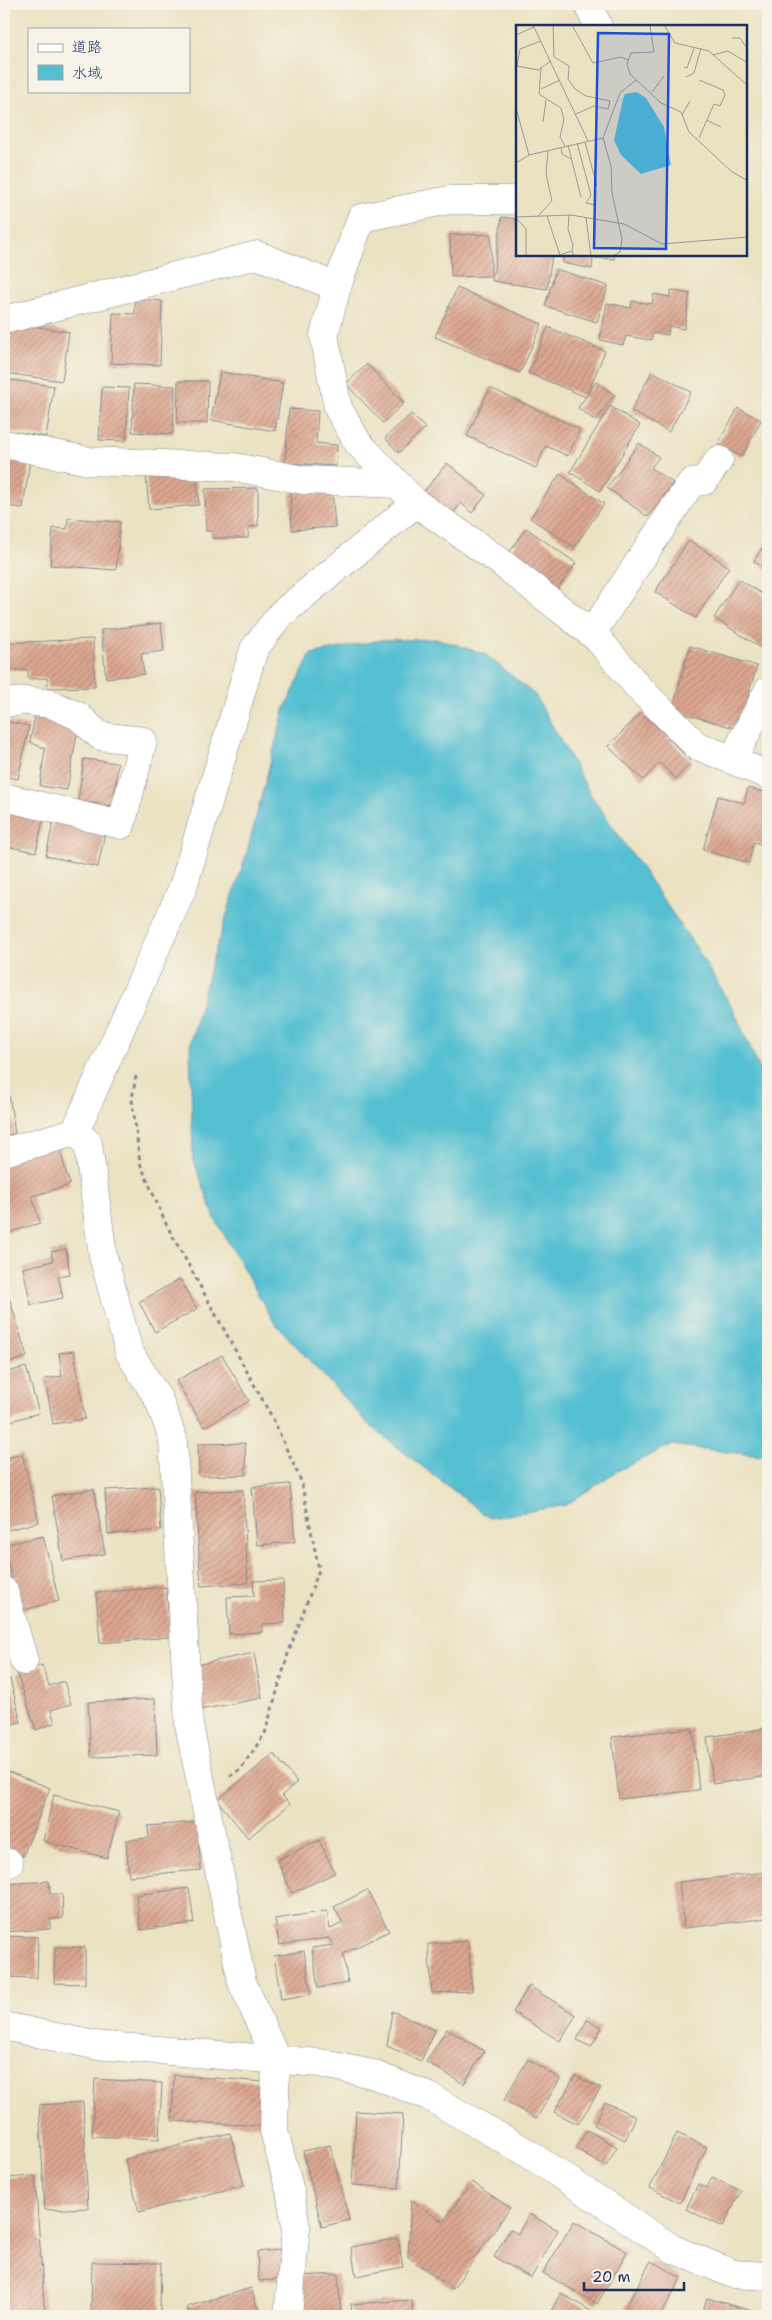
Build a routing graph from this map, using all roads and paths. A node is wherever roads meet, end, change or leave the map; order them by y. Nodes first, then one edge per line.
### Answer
1 (588, 4) edge
2 (598, 25) edge
3 (516, 200) edge
4 (337, 287) junction
5 (4, 320) edge
6 (4, 444) edge
7 (719, 460) dead end
8 (398, 484) junction
9 (416, 503) junction
10 (592, 633) junction
11 (768, 691) edge
12 (4, 703) edge
13 (733, 759) junction
14 (768, 774) edge
15 (4, 797) edge
16 (136, 1072) dead end
17 (74, 1132) junction
18 (4, 1152) edge
19 (4, 1591) edge
20 (24, 1661) dead end
21 (204, 1796) junction
22 (4, 2026) edge
23 (276, 2059) junction
24 (768, 2276) edge
25 (288, 2316) edge

1 - 2 street
3 - 4 street
4 - 5 street
4 - 8 street
6 - 8 street
7 - 10 street
8 - 9 street
9 - 10 street
9 - 17 street
10 - 13 street
11 - 13 street
12 - 15 street
13 - 14 street
16 - 21 path
17 - 18 street
17 - 21 street
19 - 20 street
21 - 23 street
22 - 23 street
23 - 24 street
23 - 25 street

